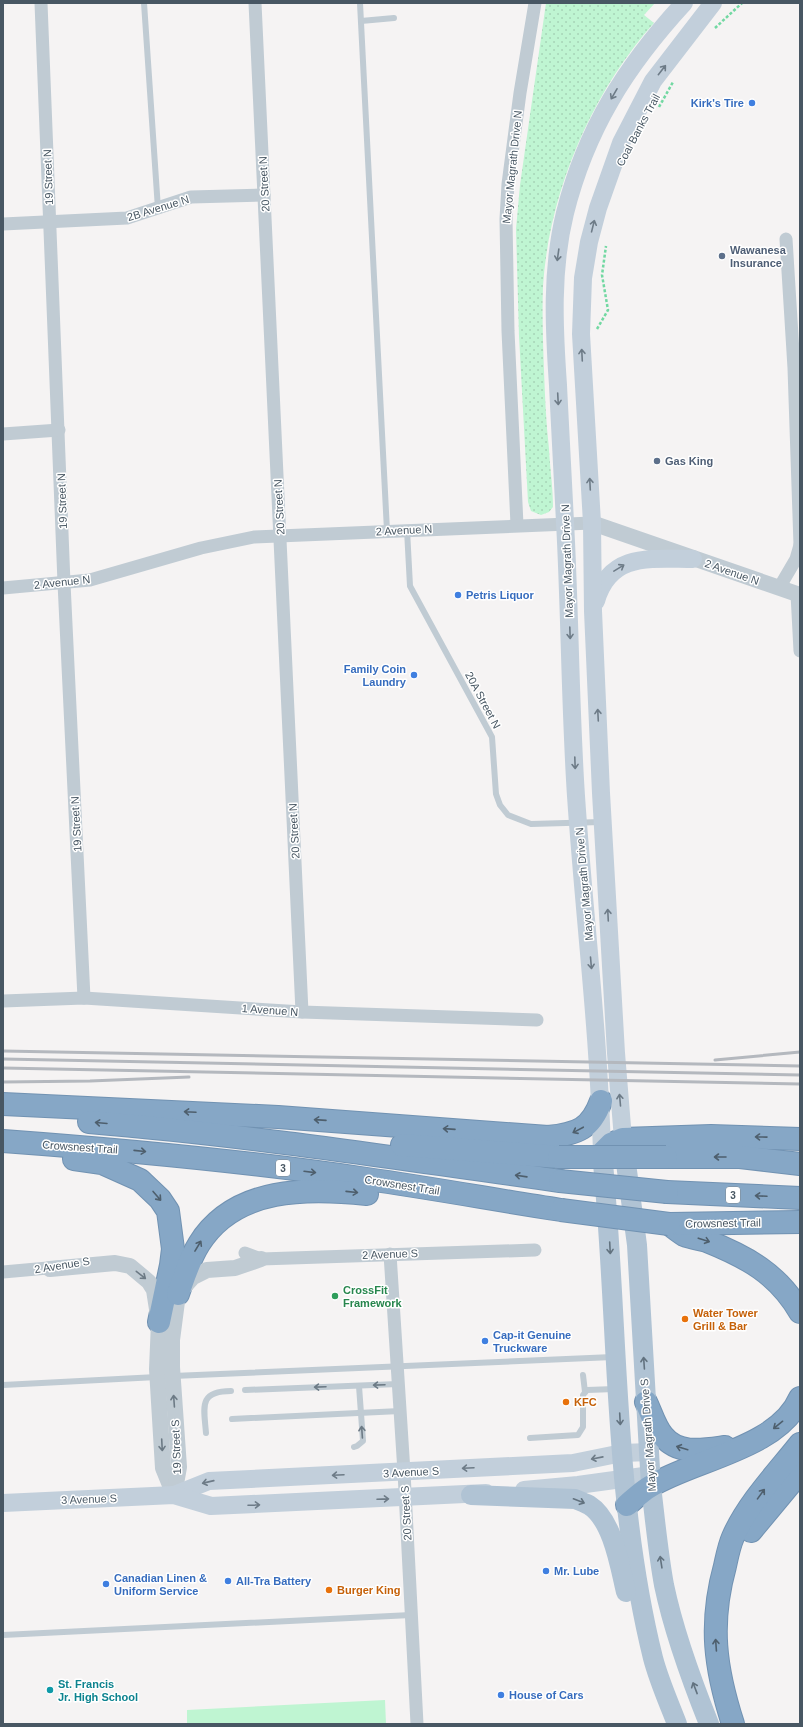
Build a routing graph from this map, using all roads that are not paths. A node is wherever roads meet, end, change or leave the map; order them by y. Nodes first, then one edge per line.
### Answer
1 (41, 3) edge
2 (144, 3) edge
3 (255, 3) edge
4 (360, 3) edge
5 (536, 3) edge
6 (684, 3) edge
7 (713, 3) edge
8 (394, 18) dead end
9 (361, 20) junction
10 (264, 195) junction
11 (158, 209) junction
12 (50, 222) junction
13 (3, 224) edge
14 (786, 239) dead end
15 (797, 367) edge
16 (59, 430) junction
17 (3, 434) edge
18 (592, 523) junction
19 (565, 524) junction
20 (517, 525) junction
21 (407, 530) junction
22 (387, 531) junction
23 (280, 535) junction
24 (800, 545) edge
25 (693, 559) junction
26 (64, 583) junction
27 (3, 588) edge
28 (779, 588) junction
29 (799, 595) edge
30 (593, 612) junction
31 (800, 651) edge
32 (603, 822) junction
33 (578, 823) junction
34 (84, 998) junction
35 (3, 1001) edge
36 (302, 1012) junction
37 (537, 1020) dead end
38 (600, 1101) junction
39 (3, 1104) edge
40 (3, 1116) edge
41 (156, 1127) junction
42 (623, 1139) junction
43 (800, 1139) edge
44 (3, 1141) edge
45 (3, 1152) edge
46 (602, 1153) junction
47 (800, 1164) edge
48 (800, 1198) edge
49 (551, 1208) junction
50 (800, 1222) edge
51 (669, 1224) junction
52 (535, 1250) dead end
53 (245, 1253) dead end
54 (390, 1254) junction
55 (120, 1255) dead end
56 (261, 1259) junction
57 (50, 1269) junction
58 (3, 1272) edge
59 (178, 1294) junction
60 (800, 1312) edge
61 (159, 1322) junction
62 (617, 1357) junction
63 (397, 1365) junction
64 (583, 1375) dead end
65 (165, 1377) junction
66 (398, 1384) junction
67 (3, 1385) edge
68 (359, 1386) junction
69 (618, 1389) junction
70 (245, 1390) dead end
71 (231, 1391) dead end
72 (585, 1392) junction
73 (800, 1398) edge
74 (646, 1402) junction
75 (400, 1411) junction
76 (361, 1413) junction
77 (232, 1419) dead end
78 (206, 1433) dead end
79 (530, 1438) dead end
80 (748, 1444) junction
81 (800, 1444) edge
82 (354, 1447) dead end
83 (650, 1452) junction
84 (622, 1453) junction
85 (404, 1472) junction
86 (800, 1472) edge
87 (624, 1478) junction
88 (651, 1481) junction
89 (174, 1495) junction
90 (471, 1495) junction
91 (405, 1498) junction
92 (3, 1503) edge
93 (627, 1505) junction
94 (725, 1565) junction
95 (411, 1615) junction
96 (3, 1636) edge
97 (654, 1660) junction
98 (417, 1724) edge
99 (677, 1724) edge
100 (709, 1724) edge
101 (733, 1724) edge

1 - 12 street, 19 Street N
2 - 11 lane
3 - 10 street, 20 Street N
4 - 9 lane
5 - 20 street, Mayor Magrath Drive N
6 -> 19 main road, Mayor Magrath Drive N
18 -> 7 main road, Mayor Magrath Drive N
8 - 9 lane
9 - 22 lane
10 - 11 street, 2B Avenue N
10 - 23 street, 20 Street N
11 - 12 street, 2B Avenue N
12 - 13 street, 2B Avenue N
12 - 16 street, 19 Street N
14 - 15 street
15 - 24 street
16 - 17 street
16 - 26 street, 19 Street N
18 - 19 street, 2 Avenue N
18 - 25 street, 2 Avenue N
18 - 30 main road, Mayor Magrath Drive N
19 - 20 street, 2 Avenue N
19 -> 33 main road, Mayor Magrath Drive N
20 - 21 street, 2 Avenue N
21 - 22 street, 2 Avenue N
21 - 33 lane, 20A Street N
22 - 23 street, 2 Avenue N
23 - 26 street, 2 Avenue N
23 - 36 street, 20 Street N
24 - 28 street
25 - 28 street, 2 Avenue N
30 -> 25 main road
26 - 27 street, 2 Avenue N
26 - 34 street, 19 Street N
28 - 29 street, 2 Avenue N
29 - 31 street
32 -> 30 main road, Mayor Magrath Drive N
32 - 33 lane, 20A Street N
42 -> 32 main road, Mayor Magrath Drive N
33 -> 38 main road, Mayor Magrath Drive N
34 - 35 street, 1 Avenue N
34 - 36 street, 1 Avenue N
36 - 37 street, 1 Avenue N
38 -> 39 highway
38 - 46 main road, Mayor Magrath Drive N
41 -> 40 highway, 3
47 -> 41 highway, bridge
48 -> 41 highway, 3, bridge
43 -> 42 highway
42 - 46 highway
74 -> 42 main road, Mayor Magrath Drive S
44 -> 49 highway, Crowsnest Trail / 3
45 -> 61 highway
46 -> 62 main road
49 - 51 highway, Crowsnest Trail / 3, bridge
59 -> 49 highway
50 - 51 highway, Crowsnest Trail / 3
51 -> 60 highway
52 - 54 street, 2 Avenue S
53 - 56 street, 2 Avenue S
54 - 56 street, 2 Avenue S
54 - 63 street, 20 Street S
55 - 57 street, 2 Avenue S
56 - 59 street
57 - 58 street, 2 Avenue S
57 -> 61 street, 19 Street S
59 - 65 street, 19 Street S
61 - 65 street, 19 Street S
62 - 63 lane
62 - 69 main road
63 - 65 lane
63 - 66 street, 20 Street S
64 - 72 lane
65 - 67 lane
65 - 89 street, 19 Street S
66 -> 68 lane
66 - 75 street, 20 Street S
68 -> 70 lane
68 - 76 lane
69 - 72 lane
69 -> 84 main road
71 - 78 lane
72 - 79 lane
73 -> 80 highway
80 -> 74 highway
74 - 83 main road, Mayor Magrath Drive S
75 - 76 lane
75 - 85 street, 20 Street S
76 - 77 lane
82 -> 76 lane
80 - 88 highway
94 -> 81 highway
83 - 84 main road, 3 Avenue S
83 - 88 main road, Mayor Magrath Drive S
84 -> 85 main road, 3 Avenue S
84 - 87 main road
85 -> 89 main road, 3 Avenue S
85 - 91 street, 20 Street S
86 - 94 highway
87 - 88 main road, 3 Avenue S
87 - 90 main road, 3 Avenue S
87 - 93 main road
88 - 93 highway
100 -> 88 main road, Mayor Magrath Drive S
89 -> 91 main road, 3 Avenue S
89 - 92 main road, 3 Avenue S
90 - 91 main road, 3 Avenue S
90 -> 97 main road
91 - 95 street, 20 Street S
93 - 97 main road
101 -> 94 highway
95 - 96 lane
95 - 98 street, 20 Street S
97 - 99 main road

